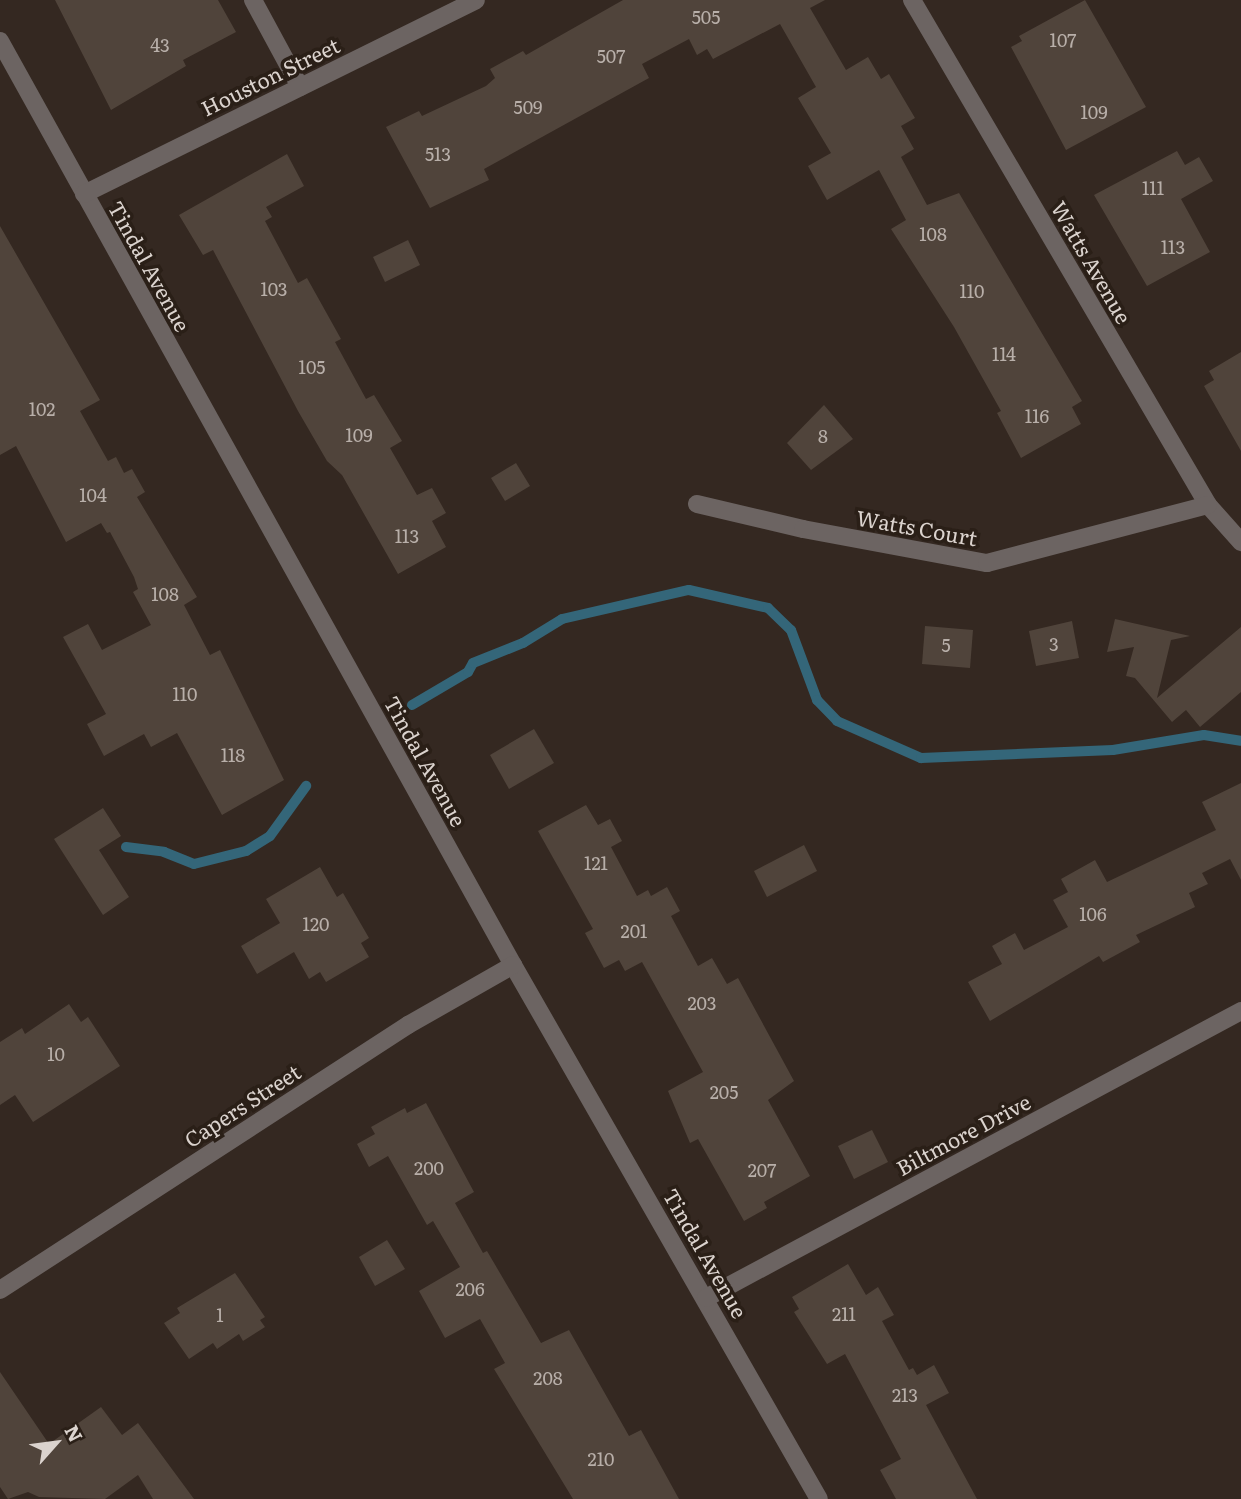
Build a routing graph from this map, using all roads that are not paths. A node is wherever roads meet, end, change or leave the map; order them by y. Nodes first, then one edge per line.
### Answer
1 (253, 0) edge
2 (476, 0) edge
3 (912, 0) edge
4 (0, 41) edge
5 (300, 87) junction
6 (84, 194) junction
7 (697, 504) dead end
8 (1208, 505) junction
9 (1241, 542) edge
10 (513, 965) junction
11 (1241, 1011) edge
12 (0, 1290) edge
13 (706, 1298) junction
14 (819, 1499) edge

1 - 5 street
2 - 5 street, Houston Street
3 - 8 street, Watts Avenue
4 - 6 street, Tindal Avenue
5 - 6 street, Houston Street
6 - 10 street, Tindal Avenue
7 - 8 street, Watts Court
8 - 9 street, Watts Avenue
10 - 12 street, Capers Street
10 - 13 street, Tindal Avenue
11 - 13 street, Biltmore Drive
13 - 14 street, Tindal Avenue

